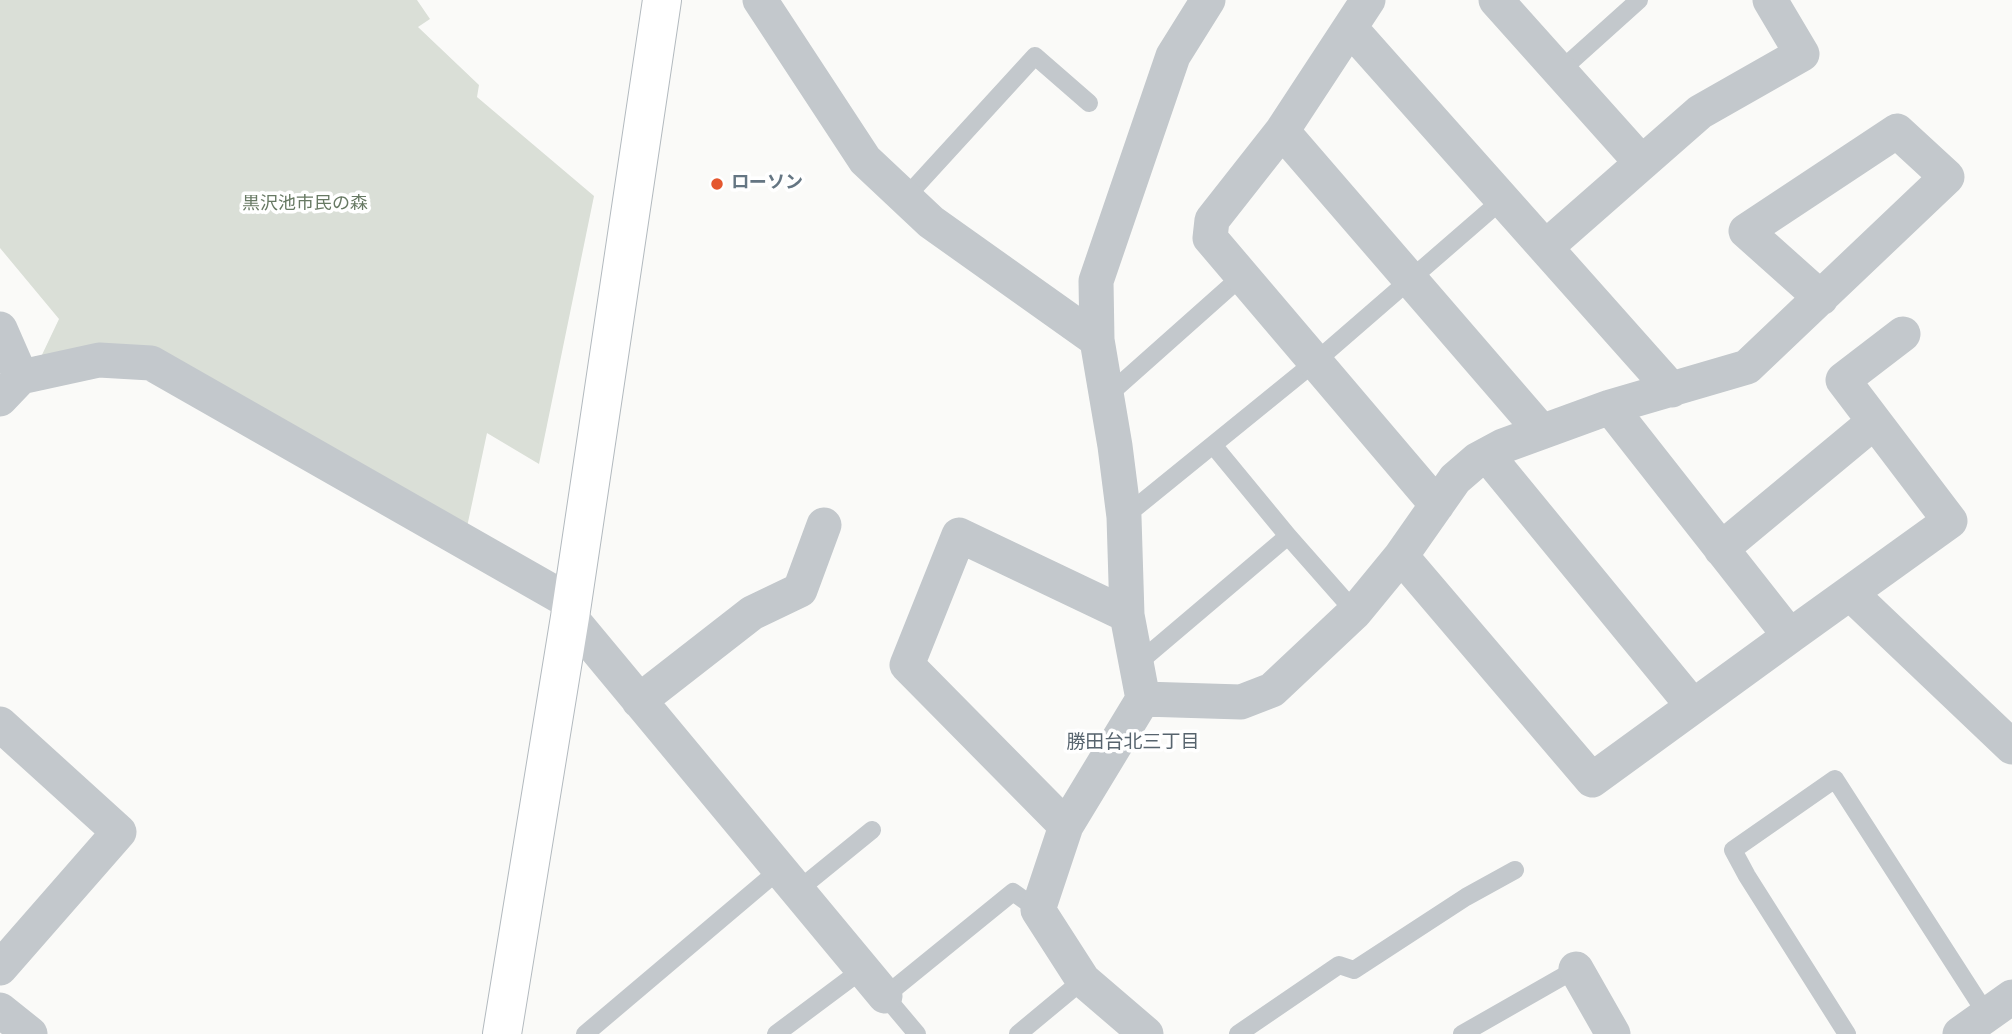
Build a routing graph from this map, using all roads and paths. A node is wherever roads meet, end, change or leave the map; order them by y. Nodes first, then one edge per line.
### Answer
1 (662, 0) edge
2 (760, 0) edge
3 (1208, 0) edge
4 (1496, 0) edge
5 (1640, 0) edge
6 (1770, 0) edge
7 (1359, 14) edge
8 (1560, 71) junction
9 (1089, 103) dead end
10 (1282, 131) junction
11 (1641, 162) junction
12 (905, 198) junction
13 (1503, 199) junction
14 (1546, 247) junction
15 (1242, 276) junction
16 (1410, 281) junction
17 (1821, 298) junction
18 (0, 329) edge
19 (1903, 334) dead end
20 (1097, 340) junction
21 (1315, 362) junction
22 (11, 388) edge
23 (1672, 390) junction
24 (1107, 396) junction
25 (1610, 407) junction
26 (1874, 422) junction
27 (1542, 432) junction
28 (1213, 445) junction
29 (1487, 455) junction
30 (1437, 505) junction
31 (1124, 517) junction
32 (824, 525) dead end
33 (1287, 536) junction
34 (1721, 549) junction
35 (1401, 556) junction
36 (1850, 593) junction
37 (571, 610) junction
38 (1355, 612) junction
39 (1127, 615) junction
40 (1790, 636) junction
41 (1137, 664) junction
42 (1143, 699) junction
43 (639, 701) junction
44 (1693, 706) junction
45 (0, 724) edge
46 (2012, 747) edge
47 (1066, 826) junction
48 (873, 830) dead end
49 (1515, 870) dead end
50 (788, 881) junction
51 (1038, 910) junction
52 (0, 968) edge
53 (863, 969) junction
54 (1576, 969) joint
55 (1083, 980) junction
56 (885, 996) junction
57 (0, 1010) edge
58 (1986, 1015) edge
59 (30, 1034) edge
60 (502, 1034) edge
61 (585, 1034) edge
62 (776, 1034) edge
63 (917, 1034) edge
64 (1018, 1034) edge
65 (1146, 1034) edge
66 (1238, 1034) edge
67 (1462, 1034) edge
68 (1614, 1034) edge
69 (1847, 1034) edge

1 - 37 street
2 - 12 street
3 - 20 street
4 - 8 street
5 - 8 lane
6 - 11 street
7 - 10 street
7 - 13 street
8 - 11 street
9 - 12 lane
10 - 15 street
10 - 16 street
11 - 14 street
12 - 20 street
13 - 14 street
13 - 16 lane
14 - 23 street
15 - 21 street
15 - 24 lane
16 - 21 lane
16 - 27 street
17 - 17 street
17 - 23 street
18 - 22 street
19 - 26 street
20 - 24 street
21 - 28 lane
21 - 30 street
22 - 37 street
23 - 25 street
24 - 31 street
25 - 27 street
25 - 34 street
26 - 34 street
26 - 36 street
27 - 29 street
28 - 31 lane
28 - 33 lane
29 - 30 street
29 - 44 street
30 - 35 street
31 - 39 street
32 - 43 street
33 - 38 lane
33 - 41 lane
34 - 40 street
35 - 38 street
35 - 44 street
36 - 40 street
36 - 46 street
37 - 43 street
37 - 60 street
38 - 42 street
39 - 41 street
39 - 47 street
40 - 44 street
41 - 42 street
42 - 47 street
43 - 50 street
45 - 52 street
47 - 51 street
48 - 50 lane
49 - 66 lane
50 - 53 street
50 - 61 lane
51 - 55 street
51 - 56 lane
53 - 56 street
53 - 62 lane
54 - 67 lane
54 - 68 street
55 - 64 lane
55 - 65 street
56 - 63 lane
57 - 59 street
58 - 69 lane

